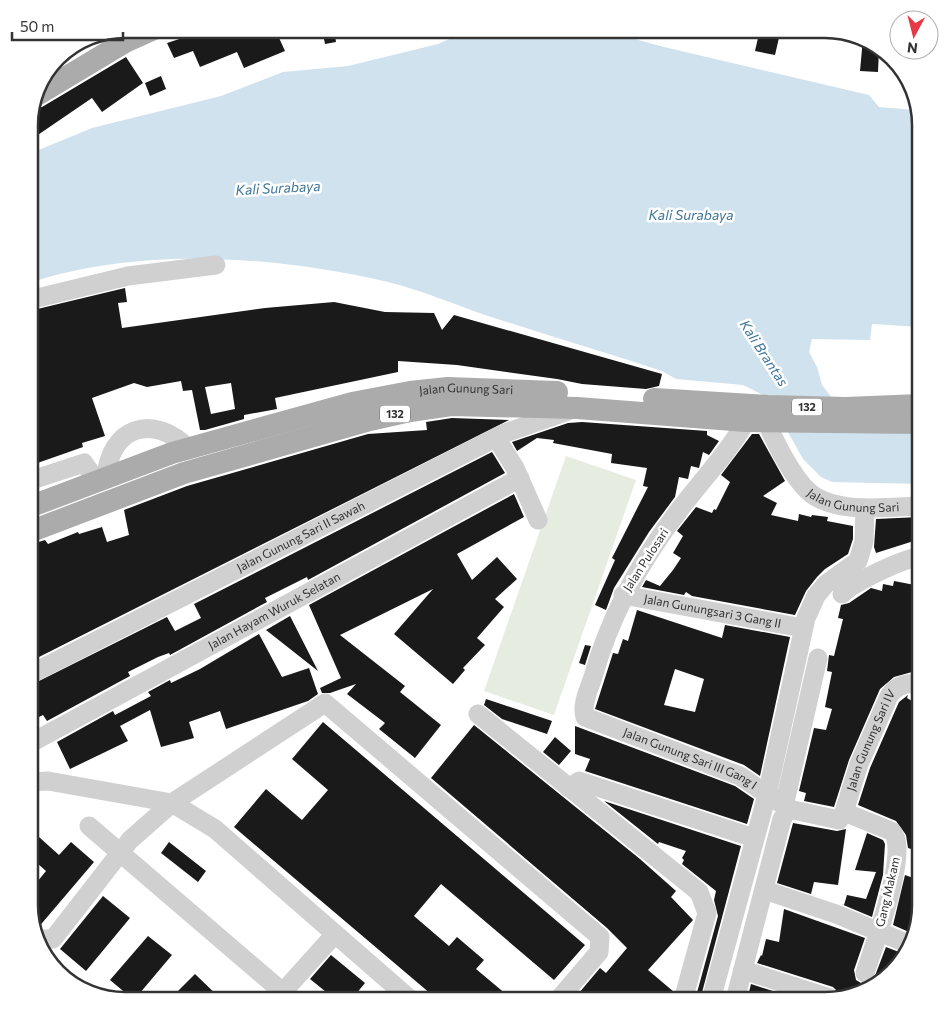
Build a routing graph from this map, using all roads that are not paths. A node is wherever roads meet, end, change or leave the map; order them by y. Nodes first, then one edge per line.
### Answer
1 (118, 38) edge
2 (46, 88) edge
3 (216, 265) dead end
4 (38, 298) edge
5 (912, 406) edge
6 (577, 408) junction
7 (368, 410) junction
8 (851, 416) junction
9 (765, 418) junction
10 (912, 421) edge
11 (497, 439) junction
12 (189, 449) junction
13 (38, 478) edge
14 (520, 478) junction
15 (102, 480) junction
16 (38, 505) edge
17 (912, 506) edge
18 (865, 508) junction
19 (538, 520) dead end
20 (38, 529) edge
21 (912, 558) edge
22 (843, 584) junction
23 (623, 595) junction
24 (803, 628) junction
25 (38, 670) edge
26 (912, 684) edge
27 (478, 714) dead end
28 (585, 717) joint
29 (38, 739) edge
30 (38, 782) edge
31 (569, 788) junction
32 (777, 802) junction
33 (172, 803) junction
34 (842, 816) junction
35 (89, 826) dead end
36 (754, 838) junction
37 (119, 853) junction
38 (764, 890) junction
39 (879, 932) junction
40 (335, 934) junction
41 (45, 939) edge
42 (903, 942) edge
43 (744, 970) junction
44 (865, 973) dead end
45 (283, 992) edge
46 (291, 992) edge
47 (402, 992) edge
48 (565, 992) edge
49 (685, 992) edge
50 (713, 992) edge
51 (737, 992) edge
52 (812, 992) edge

1 - 2 main road
3 - 4 street
5 - 8 main road, Jalan Gunung Sari / 132
6 - 7 main road, Jalan Gunung Sari / 132
6 - 9 main road, Jalan Gunung Sari / 132
6 - 11 street, Jalan Gunung Sari II Sawah
7 - 9 main road, Jalan Gunung Sari / 132
7 - 12 main road, Jalan Gunung Sari / 132
7 - 20 main road, Jalan Gunung Sari / 132
8 - 9 main road, Jalan Gunung Sari / 132
8 - 10 main road, Jalan Gunung Sari / 132
9 - 18 street, Jalan Gunung Sari
9 - 23 street, Jalan Pulosari
11 - 14 street
11 - 25 street, Jalan Gunung Sari II Sawah
12 - 15 main road, Jalan Gunung Sari / 132
12 - 15 street
13 - 15 street
14 - 19 street
14 - 29 street, Jalan Hayam Wuruk Selatan
15 - 16 main road, Jalan Gunung Sari / 132
17 - 18 street, Jalan Gunung Sari
18 - 22 street
21 - 22 street
22 - 24 street
23 - 24 street, Jalan Gunungsari 3 Gang II
23 - 28 street, Jalan Pulosari
24 - 32 street
26 - 34 street, Jalan Gunung Sari IV
27 - 31 street
28 - 32 street, Jalan Gunung Sari III Gang I
30 - 33 street
31 - 36 street
31 - 49 street
32 - 34 street, Gang Makam
32 - 36 street
32 - 38 street
33 - 37 street
33 - 40 street
33 - 48 street
34 - 39 street, Gang Makam
35 - 37 street
36 - 50 street
37 - 41 street
37 - 45 street
38 - 39 street
38 - 43 street
39 - 42 street
39 - 44 street, Gang Makam
40 - 46 street
40 - 47 street
43 - 51 street
43 - 52 street

